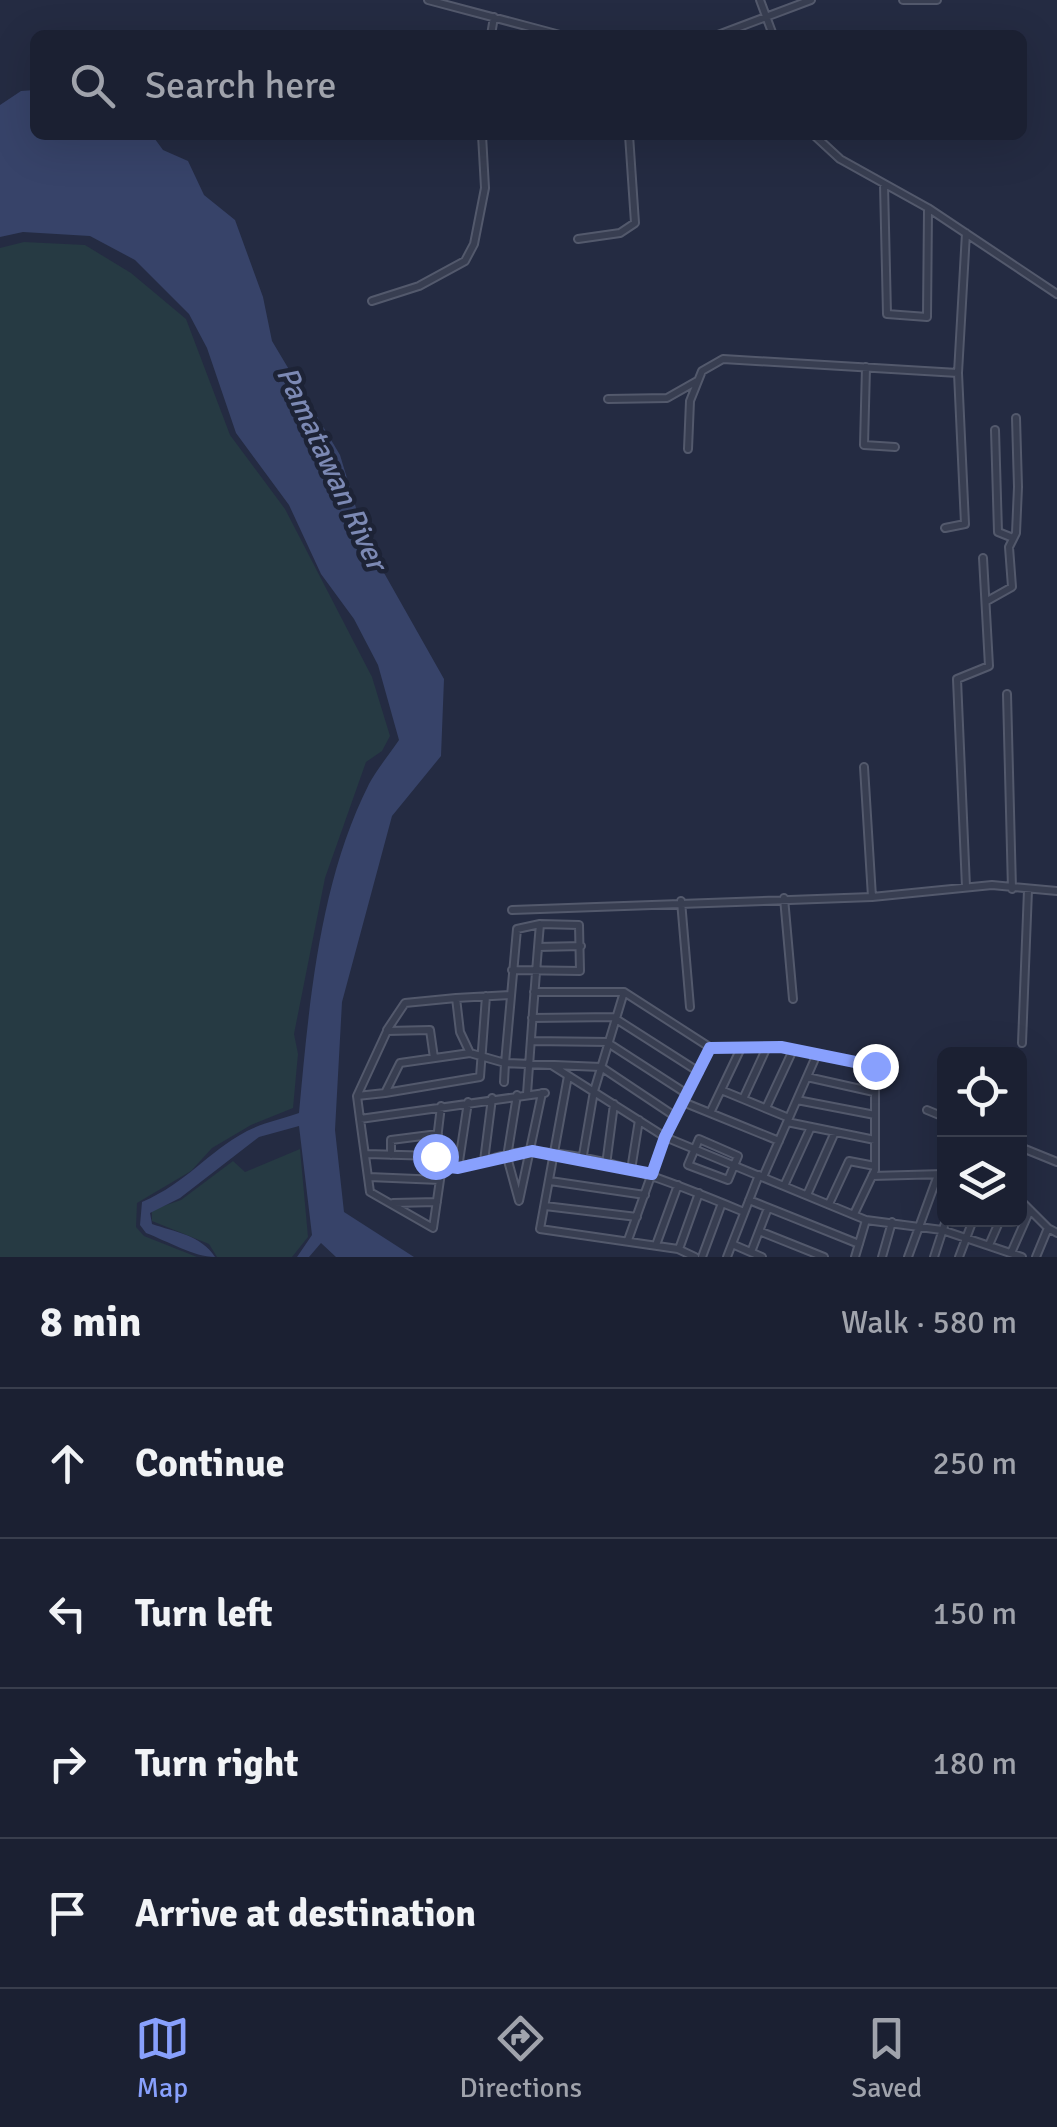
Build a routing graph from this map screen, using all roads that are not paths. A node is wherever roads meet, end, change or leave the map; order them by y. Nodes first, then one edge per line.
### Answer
1 (428, 0) edge
2 (760, 0) edge
3 (811, 0) edge
4 (903, 0) edge
5 (937, 0) edge
6 (766, 16) junction
7 (494, 17) junction
8 (492, 30) edge
9 (542, 30) edge
10 (731, 30) edge
11 (772, 30) edge
12 (482, 140) edge
13 (629, 140) edge
14 (819, 140) edge
15 (884, 184) junction
16 (928, 208) junction
17 (966, 233) junction
18 (578, 239) dead end
19 (1057, 294) edge
20 (372, 301) dead end
21 (866, 367) junction
22 (958, 373) junction
23 (698, 380) junction
24 (608, 399) dead end
25 (1016, 418) dead end
26 (995, 430) dead end
27 (895, 446) dead end
28 (688, 450) dead end
29 (945, 528) dead end
30 (1013, 538) junction
31 (983, 558) dead end
32 (986, 600) junction
33 (1006, 694) dead end
34 (864, 766) dead end
35 (966, 886) junction
36 (1012, 889) junction
37 (1028, 890) junction
38 (1057, 891) edge
39 (784, 898) junction
40 (872, 898) junction
41 (681, 901) junction
42 (512, 910) dead end
43 (540, 924) junction
44 (581, 946) junction
45 (538, 947) junction
46 (512, 970) junction
47 (536, 971) junction
48 (534, 992) junction
49 (624, 992) junction
50 (510, 995) junction
51 (486, 996) junction
52 (456, 998) junction
53 (793, 998) dead end
54 (690, 1007) dead end
55 (532, 1018) junction
56 (616, 1018) junction
57 (387, 1031) junction
58 (531, 1041) junction
59 (608, 1042) junction
60 (1022, 1043) dead end
61 (767, 1047) junction
62 (710, 1048) junction
63 (741, 1048) junction
64 (793, 1050) junction
65 (470, 1052) junction
66 (481, 1054) junction
67 (817, 1054) junction
68 (434, 1058) junction
69 (505, 1063) junction
70 (529, 1066) junction
71 (553, 1066) junction
72 (601, 1067) junction
73 (698, 1072) junction
74 (568, 1076) junction
75 (807, 1078) junction
76 (504, 1082) dead end
77 (721, 1090) junction
78 (594, 1092) junction
79 (874, 1092) junction
80 (384, 1093) junction
81 (527, 1094) junction
82 (357, 1096) junction
83 (516, 1096) junction
84 (492, 1098) junction
85 (685, 1098) junction
86 (743, 1099) junction
87 (797, 1100) junction
88 (468, 1102) junction
89 (614, 1104) junction
90 (441, 1106) junction
91 (766, 1108) junction
92 (927, 1110) dead end
93 (710, 1113) junction
94 (875, 1114) junction
95 (937, 1114) edge
96 (676, 1117) junction
97 (360, 1118) junction
98 (638, 1120) junction
99 (788, 1120) junction
100 (812, 1127) junction
101 (835, 1132) junction
102 (438, 1134) junction
103 (665, 1137) junction
104 (875, 1140) junction
105 (779, 1141) junction
106 (694, 1149) junction
107 (1027, 1150) edge
108 (532, 1151) junction
109 (367, 1154) junction
110 (391, 1155) junction
111 (435, 1156) junction
112 (556, 1156) junction
113 (507, 1157) junction
114 (484, 1161) junction
115 (582, 1161) junction
116 (1057, 1162) edge
117 (606, 1165) junction
118 (734, 1165) junction
119 (442, 1166) junction
120 (875, 1166) junction
121 (458, 1168) junction
122 (631, 1170) junction
123 (652, 1174) junction
124 (937, 1174) edge
125 (761, 1176) junction
126 (872, 1176) junction
127 (369, 1177) junction
128 (440, 1180) junction
129 (550, 1181) junction
130 (937, 1182) edge
131 (678, 1185) junction
132 (784, 1186) junction
133 (699, 1194) junction
134 (645, 1195) junction
135 (806, 1195) junction
136 (749, 1200) junction
137 (437, 1202) junction
138 (392, 1203) junction
139 (722, 1203) junction
140 (829, 1204) junction
141 (545, 1206) junction
142 (1027, 1207) edge
143 (768, 1208) junction
144 (1030, 1210) junction
145 (744, 1212) junction
146 (854, 1214) junction
147 (636, 1218) junction
148 (866, 1220) junction
149 (892, 1222) junction
150 (917, 1225) junction
151 (943, 1227) edge
152 (970, 1227) edge
153 (997, 1227) edge
154 (1048, 1228) junction
155 (942, 1230) junction
156 (759, 1231) junction
157 (1057, 1233) edge
158 (966, 1236) junction
159 (628, 1240) junction
160 (732, 1244) junction
161 (859, 1244) junction
162 (656, 1245) junction
163 (989, 1245) junction
164 (678, 1249) junction
165 (751, 1252) junction
166 (1012, 1253) junction
167 (699, 1257) edge
168 (727, 1257) edge
169 (762, 1257) edge
170 (824, 1257) edge
171 (855, 1257) edge
172 (882, 1257) edge
173 (908, 1257) edge
174 (934, 1257) edge
175 (959, 1257) edge
176 (1022, 1257) edge
177 (1036, 1257) edge

1 - 7 street
2 - 6 street
3 - 6 street
4 - 5 street
6 - 10 street
6 - 11 street
7 - 8 street
7 - 9 street
12 - 20 street
13 - 18 street
14 - 15 street
15 - 16 street
15 - 16 street
16 - 17 street
17 - 19 street
17 - 22 street
21 - 22 street
21 - 23 street
21 - 27 street
22 - 29 street
23 - 24 street
23 - 28 street
25 - 30 street
26 - 30 street
30 - 32 street
31 - 32 street
32 - 35 street
33 - 36 street
34 - 40 street
35 - 36 street
35 - 40 street
36 - 37 street
37 - 38 street
37 - 60 street
39 - 40 street
39 - 41 street
39 - 53 street
41 - 42 street
41 - 54 street
43 - 44 street
43 - 45 street
43 - 46 street
44 - 45 street
44 - 47 street
45 - 47 street
46 - 47 street
46 - 50 street
47 - 48 street
48 - 49 street
48 - 55 street
49 - 56 street
49 - 62 street
50 - 51 street
50 - 69 street
51 - 52 street
51 - 66 street
52 - 57 street
52 - 65 street
55 - 56 street
55 - 58 street
56 - 59 street
56 - 73 street
57 - 68 street
57 - 82 street
58 - 59 street
58 - 70 street
59 - 72 street
59 - 85 street
61 - 63 street
61 - 64 street
61 - 86 street
62 - 63 street
62 - 73 street
63 - 77 street
64 - 67 street
64 - 91 street
65 - 66 street
65 - 68 street
66 - 69 street
66 - 80 street
67 - 75 street
67 - 79 street
68 - 80 street
69 - 70 street
69 - 76 street
70 - 71 street
70 - 81 street
71 - 72 street
71 - 74 street
72 - 78 street
72 - 96 street
73 - 85 street
74 - 78 street
74 - 112 street
75 - 79 street
75 - 87 street
77 - 86 street
77 - 93 street
78 - 89 street
78 - 115 street
79 - 94 street
80 - 82 street
81 - 83 street
81 - 108 street
82 - 97 street
83 - 84 street
83 - 113 street
84 - 88 street
84 - 114 street
85 - 93 street
85 - 96 street
86 - 91 street
87 - 94 street
87 - 99 street
88 - 90 street
88 - 121 street
89 - 98 street
89 - 117 street
90 - 97 street
90 - 102 street
91 - 99 street
92 - 95 street
93 - 105 street
94 - 104 street
96 - 103 street
97 - 109 street
98 - 103 street
98 - 122 street
99 - 100 street
99 - 105 street
100 - 101 street
100 - 132 street
101 - 104 street
101 - 135 street
102 - 110 street
102 - 111 street
103 - 106 street
103 - 123 street
104 - 120 street
105 - 125 street
106 - 118 street
106 - 118 street
107 - 116 street
108 - 112 street
108 - 113 street
108 - 113 street
109 - 110 street
109 - 127 street
110 - 111 street
111 - 119 street
112 - 115 street
112 - 129 street
113 - 114 street
114 - 121 street
115 - 117 street
117 - 122 street
118 - 125 street
119 - 121 street
119 - 128 street
120 - 126 street
120 - 140 street
122 - 123 street
123 - 131 street
123 - 134 street
124 - 126 street
125 - 132 street
125 - 136 street
126 - 146 street
127 - 128 street
127 - 138 street
128 - 137 street
129 - 134 street
129 - 141 street
130 - 150 street
131 - 133 street
131 - 162 street
132 - 135 street
133 - 139 street
133 - 164 street
134 - 147 street
135 - 140 street
136 - 143 street
136 - 145 street
137 - 138 street
137 - 138 street
139 - 145 street
139 - 167 street
140 - 146 street
141 - 147 street
141 - 159 street
142 - 144 street
143 - 156 street
143 - 161 street
144 - 154 street
144 - 166 street
145 - 160 street
146 - 148 street
147 - 159 street
148 - 149 street
148 - 161 street
149 - 150 street
149 - 172 street
150 - 155 street
150 - 173 street
151 - 155 street
152 - 158 street
153 - 163 street
154 - 157 street
154 - 177 street
155 - 158 street
155 - 174 street
156 - 165 street
156 - 170 street
158 - 163 street
158 - 175 street
159 - 162 street
160 - 165 street
160 - 168 street
161 - 171 street
162 - 164 street
163 - 166 street
164 - 167 street
165 - 169 street
166 - 176 street

